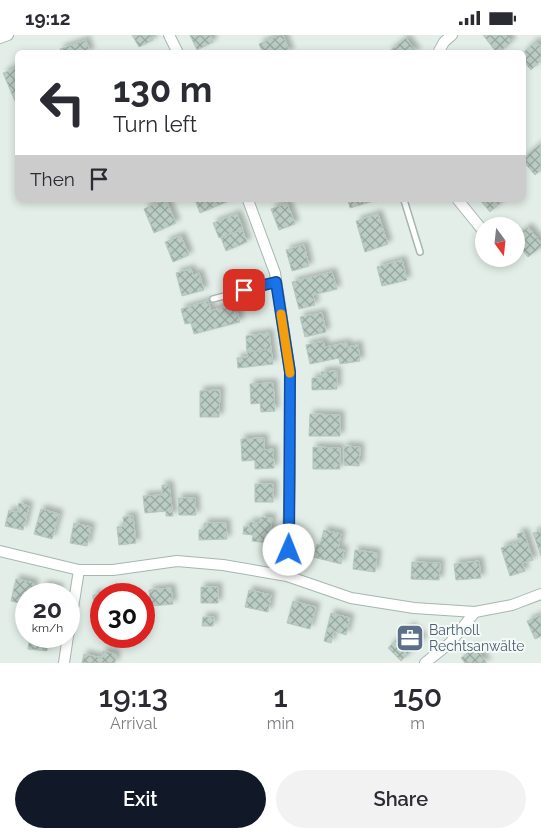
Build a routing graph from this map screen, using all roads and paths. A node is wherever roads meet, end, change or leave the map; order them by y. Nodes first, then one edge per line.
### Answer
1 (8, 35) edge
2 (169, 35) edge
3 (452, 35) edge
4 (0, 39) edge
5 (176, 50) edge
6 (440, 50) edge
7 (249, 202) edge
8 (405, 202) edge
9 (460, 202) edge
10 (475, 221) edge
11 (420, 252) dead end
12 (276, 282) junction
13 (213, 299) dead end
14 (0, 551) edge
15 (79, 570) junction
16 (287, 576) junction
17 (77, 583) edge
18 (541, 594) edge
19 (475, 612) junction
20 (66, 648) edge
21 (64, 663) edge
22 (425, 663) edge

1 - 4 street
2 - 5 street
3 - 6 street
7 - 12 street
8 - 11 lane
9 - 10 street
12 - 13 lane
12 - 16 street
14 - 15 street
15 - 16 street
15 - 17 street
16 - 19 street
18 - 19 street
19 - 22 street
20 - 21 street

